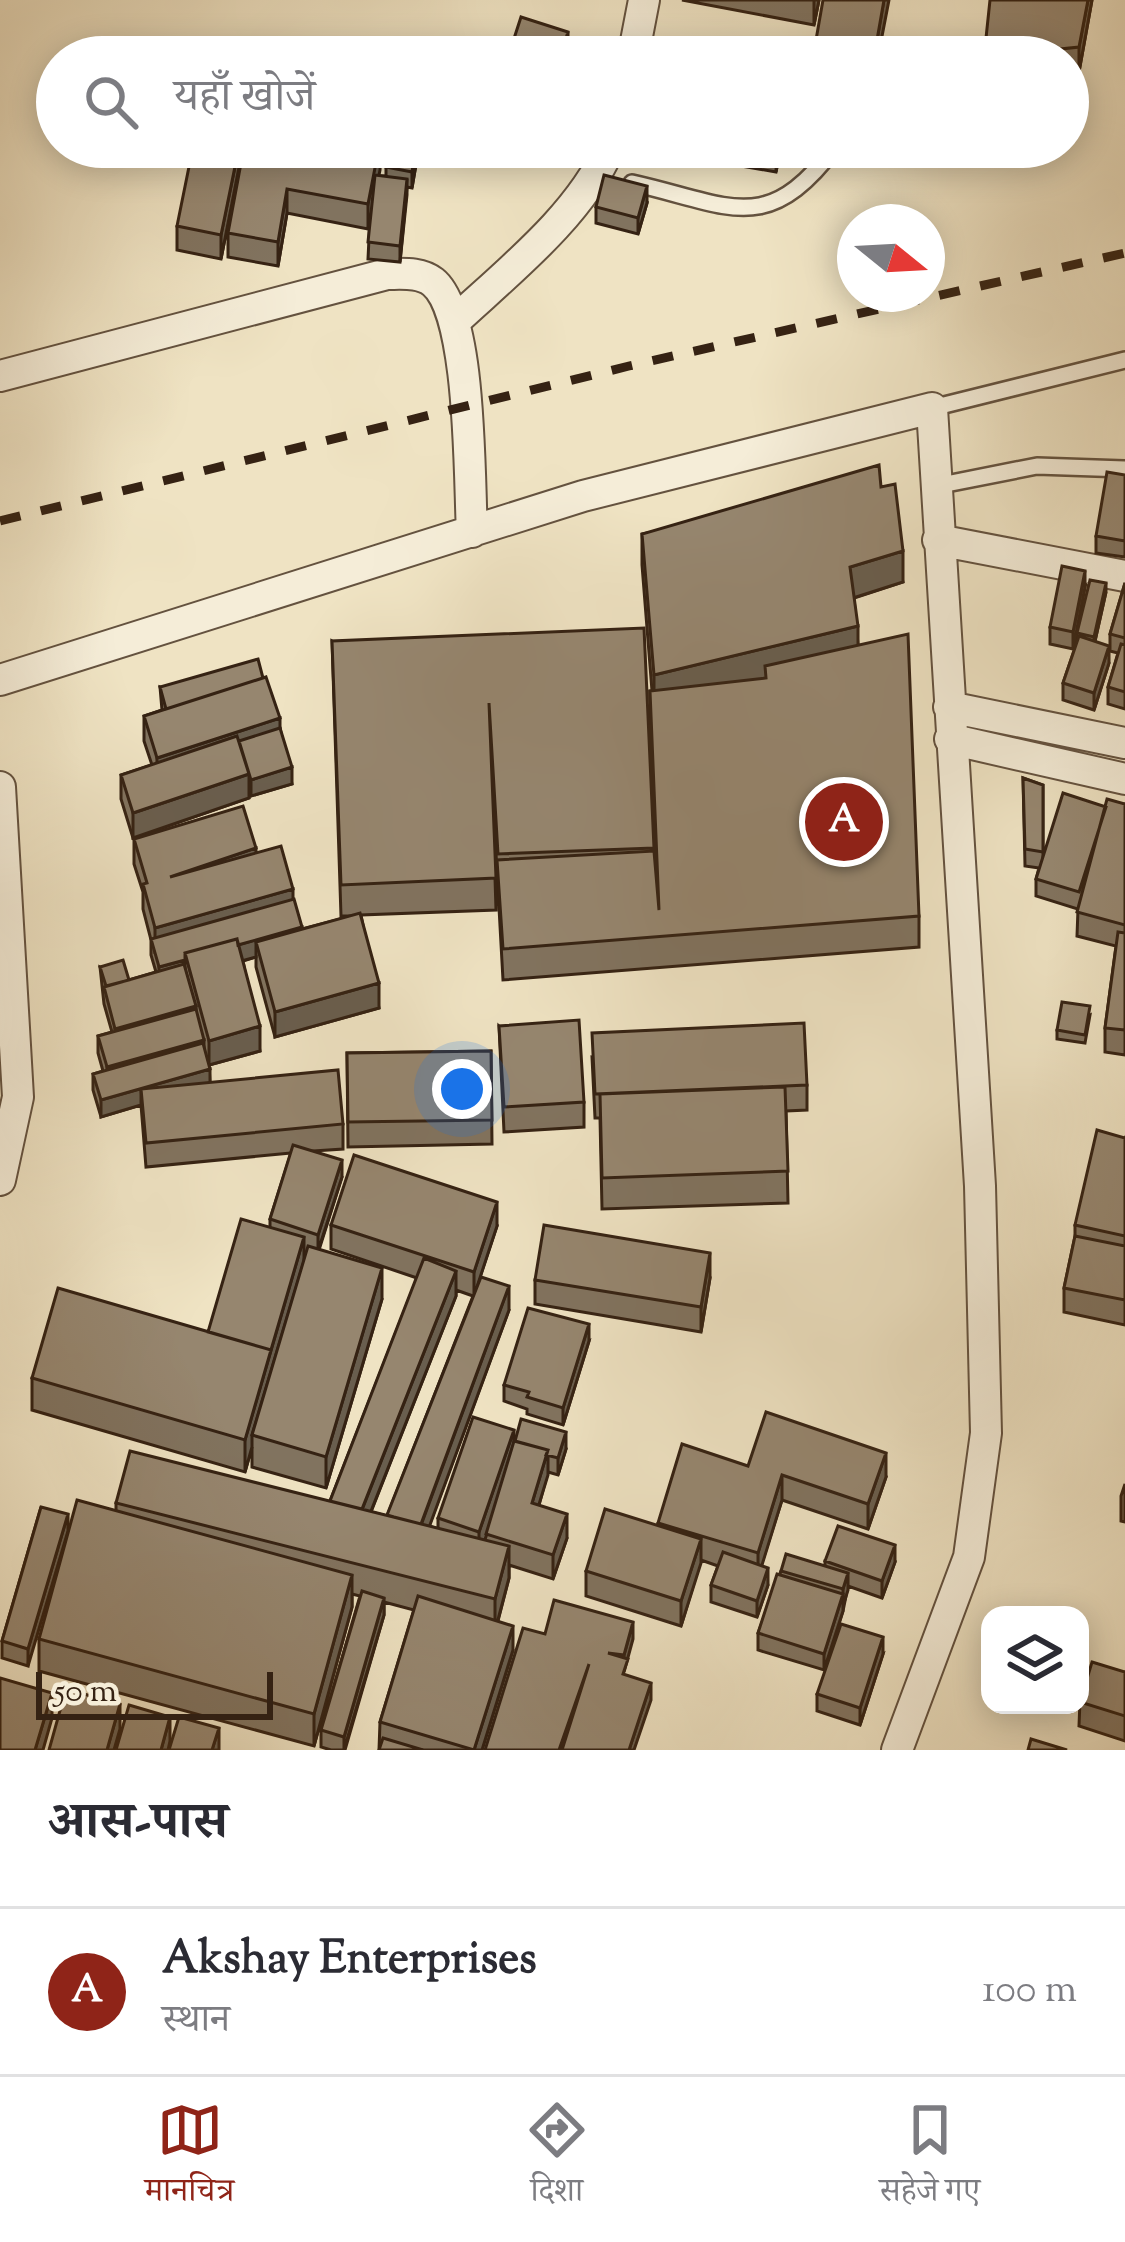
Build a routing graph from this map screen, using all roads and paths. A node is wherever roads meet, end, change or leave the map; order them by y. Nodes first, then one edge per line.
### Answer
1 (644, 0) edge
2 (636, 36) edge
3 (601, 168) edge
4 (819, 168) edge
5 (597, 176) junction
6 (455, 321) junction
7 (1125, 360) edge
8 (0, 376) edge
9 (932, 408) junction
10 (1125, 469) edge
11 (935, 486) junction
12 (472, 532) junction
13 (938, 540) junction
14 (1125, 576) edge
15 (0, 680) edge
16 (949, 707) junction
17 (950, 739) junction
18 (1125, 743) edge
19 (1125, 779) edge
20 (0, 787) edge
21 (0, 1180) edge
22 (897, 1750) edge

1 - 2 street
3 - 5 street
4 - 5 lane
5 - 6 street
6 - 8 street
6 - 12 street
7 - 9 lane
9 - 11 street
9 - 12 street
10 - 11 lane
11 - 13 street
12 - 15 street
13 - 14 street
13 - 16 street
16 - 17 street
16 - 18 street
17 - 19 street
17 - 22 street
20 - 21 street

